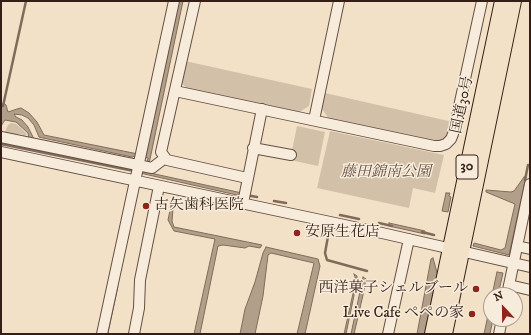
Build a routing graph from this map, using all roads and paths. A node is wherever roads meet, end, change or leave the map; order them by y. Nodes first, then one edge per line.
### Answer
1 (174, 1) edge
2 (195, 1) edge
3 (339, 1) edge
4 (482, 1) edge
5 (502, 1) edge
6 (514, 1) edge
7 (175, 91) junction
8 (262, 109) junction
9 (314, 120) junction
10 (6, 145) edge
11 (253, 148) junction
12 (291, 155) dead end
13 (165, 158) junction
14 (136, 172) junction
15 (247, 178) junction
16 (530, 184) edge
17 (160, 186) junction
18 (244, 198) junction
19 (409, 239) junction
20 (517, 246) junction
21 (530, 248) edge
22 (456, 250) junction
23 (514, 263) junction
24 (530, 266) edge
25 (509, 287) edge
26 (102, 334) edge
27 (134, 334) edge
28 (388, 334) edge
29 (432, 334) edge
30 (444, 334) edge

1 - 14 street
2 - 7 street
3 - 9 street
4 - 9 street
5 - 22 highway, 国道30号 / 30
6 - 22 highway, 国道30号 / 30
7 - 8 street
7 - 13 street
8 - 9 street
8 - 11 street
10 - 14 street
10 - 14 street
11 - 12 street
11 - 15 street
13 - 14 street
13 - 15 street
14 - 17 street
14 - 26 street
15 - 18 street
16 - 20 street
17 - 18 street
17 - 27 street
18 - 19 street
19 - 22 street
19 - 28 street
20 - 21 street
20 - 23 street
22 - 23 street
22 - 29 highway, 国道30号 / 30
22 - 30 highway, 国道30号 / 30
23 - 24 street
23 - 25 street

